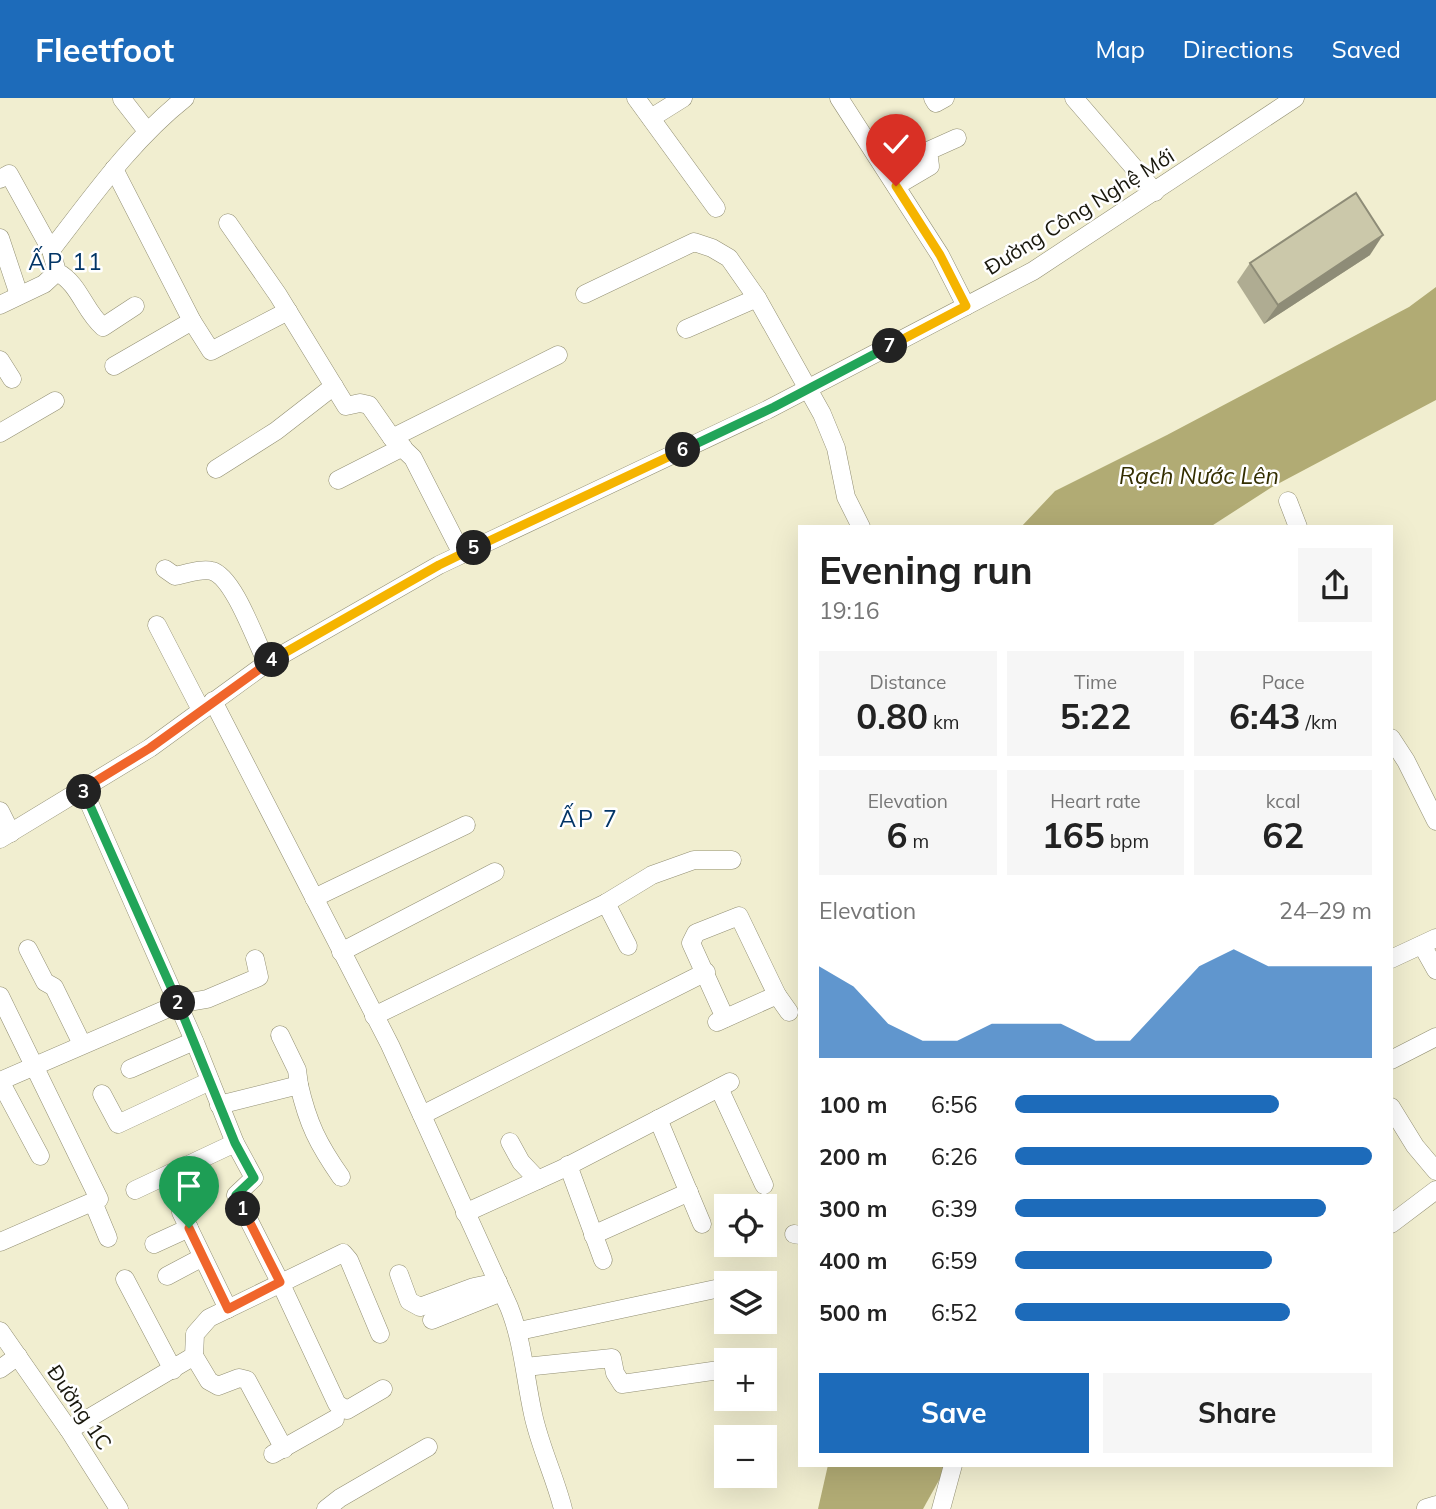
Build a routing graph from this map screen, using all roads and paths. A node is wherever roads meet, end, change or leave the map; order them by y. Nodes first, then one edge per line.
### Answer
1 (185, 98) edge
2 (636, 98) edge
3 (682, 98) edge
4 (839, 98) edge
5 (933, 98) edge
6 (945, 98) edge
7 (1073, 98) edge
8 (1295, 98) edge
9 (122, 99) edge
10 (651, 118) junction
11 (148, 131) junction
12 (957, 138) dead end
13 (114, 169) junction
14 (0, 179) edge
15 (896, 186) junction
16 (1155, 191) junction
17 (716, 208) dead end
18 (228, 223) dead end
19 (0, 239) edge
20 (51, 250) junction
21 (57, 272) junction
22 (585, 294) dead end
23 (19, 295) junction
24 (757, 298) junction
25 (0, 304) edge
26 (135, 306) dead end
27 (966, 306) junction
28 (288, 311) junction
29 (192, 321) junction
30 (686, 329) dead end
31 (558, 355) dead end
32 (0, 360) edge
33 (114, 366) dead end
34 (12, 379) dead end
35 (334, 386) junction
36 (806, 390) junction
37 (55, 401) dead end
38 (0, 433) edge
39 (398, 443) junction
40 (216, 469) dead end
41 (338, 481) dead end
42 (1288, 501) dead end
43 (860, 525) edge
44 (1297, 525) edge
45 (462, 554) junction
46 (165, 569) dead end
47 (157, 625) dead end
48 (267, 663) junction
49 (207, 705) junction
50 (1393, 741) edge
51 (83, 789) junction
52 (0, 811) edge
53 (1436, 821) edge
54 (466, 825) dead end
55 (6, 836) edge
56 (732, 860) dead end
57 (495, 872) dead end
58 (314, 898) junction
59 (606, 904) junction
60 (1429, 941) edge
61 (628, 946) dead end
62 (28, 949) dead end
63 (341, 952) junction
64 (1393, 958) edge
65 (255, 959) dead end
66 (1436, 970) edge
67 (706, 972) junction
68 (777, 995) junction
69 (0, 996) edge
70 (178, 1003) junction
71 (789, 1012) dead end
72 (374, 1016) junction
73 (280, 1034) dead end
74 (1436, 1037) edge
75 (194, 1041) junction
76 (82, 1044) junction
77 (1393, 1059) edge
78 (34, 1065) junction
79 (130, 1069) dead end
80 (0, 1081) edge
81 (210, 1081) junction
82 (299, 1085) junction
83 (102, 1094) dead end
84 (219, 1105) junction
85 (1393, 1110) edge
86 (422, 1115) junction
87 (658, 1119) junction
88 (510, 1142) dead end
89 (235, 1143) junction
90 (40, 1156) dead end
91 (568, 1166) junction
92 (1436, 1171) edge
93 (341, 1177) dead end
94 (538, 1180) junction
95 (764, 1185) dead end
96 (135, 1190) dead end
97 (1436, 1190) edge
98 (689, 1192) junction
99 (93, 1202) junction
100 (465, 1213) junction
101 (1393, 1222) edge
102 (702, 1224) dead end
103 (593, 1235) junction
104 (108, 1238) dead end
105 (0, 1242) edge
106 (154, 1244) dead end
107 (201, 1258) junction
108 (603, 1260) dead end
109 (398, 1274) dead end
110 (167, 1276) dead end
111 (125, 1279) dead end
112 (280, 1282) junction
113 (500, 1287) junction
114 (714, 1289) edge
115 (228, 1309) junction
116 (432, 1320) dead end
117 (0, 1331) edge
118 (519, 1331) junction
119 (380, 1334) dead end
120 (18, 1356) junction
121 (194, 1356) junction
122 (526, 1367) junction
123 (0, 1369) edge
124 (173, 1370) junction
125 (714, 1372) edge
126 (383, 1389) dead end
127 (335, 1419) dead end
128 (69, 1430) junction
129 (428, 1447) dead end
130 (952, 1467) edge
131 (1436, 1504) edge
132 (1426, 1508) edge
133 (119, 1509) edge
134 (326, 1509) edge
135 (563, 1509) edge
136 (941, 1509) edge

1 - 11 street
2 - 10 street
3 - 10 street
4 - 15 street
5 - 6 street
7 - 16 street
8 - 16 street, Đường Công Nghệ Mới
9 - 11 street
10 - 17 street
11 - 13 street
12 - 15 street
13 - 20 street
13 - 29 street
14 - 20 street
15 - 27 street
16 - 27 street, Đường Công Nghệ Mới
18 - 28 street
19 - 23 street
20 - 21 street
21 - 23 street
21 - 26 street
22 - 24 street
23 - 25 street
24 - 30 street
24 - 36 street
27 - 36 street, Đường Công Nghệ Mới
28 - 29 street
28 - 35 street
29 - 33 street
31 - 39 street
32 - 34 street
35 - 39 street
35 - 40 street
36 - 43 street
36 - 45 street, Đường Công Nghệ Mới
37 - 38 street
39 - 41 street
39 - 45 street
42 - 44 street
45 - 48 street, Đường Công Nghệ Mới
46 - 48 street
47 - 49 street
48 - 49 street, Đường Công Nghệ Mới
49 - 51 street, Đường Công Nghệ Mới
49 - 58 street
50 - 53 street
51 - 55 street, Đường Công Nghệ Mới
51 - 70 street
52 - 55 street
54 - 58 street
56 - 59 street
57 - 63 street
58 - 63 street
59 - 61 street
59 - 72 street
60 - 64 street
60 - 66 street
62 - 76 street
63 - 72 street
65 - 70 street
67 - 68 street
67 - 68 street
67 - 86 street
68 - 71 street
69 - 78 street
70 - 75 street
70 - 76 street
72 - 86 street
73 - 82 street
74 - 77 street
75 - 79 street
75 - 81 street
76 - 78 street
78 - 80 street
78 - 99 street
80 - 90 street
81 - 83 street
81 - 84 street
82 - 84 street
82 - 93 street
84 - 89 street
85 - 92 street
86 - 100 street
87 - 91 street
87 - 95 street
87 - 98 street
88 - 94 street
89 - 96 street
89 - 112 street
91 - 94 street
91 - 103 street
94 - 100 street
97 - 101 street
98 - 102 street
98 - 103 street
99 - 104 street
99 - 105 street
100 - 113 street
103 - 108 street
106 - 107 street
107 - 110 street
107 - 115 street
109 - 113 street
111 - 124 street
112 - 115 street
112 - 119 street
112 - 126 street
113 - 116 street
113 - 118 street
114 - 118 street
115 - 121 street
117 - 120 street, Đường 1C
118 - 122 street
120 - 123 street
120 - 128 street, Đường 1C
121 - 124 street
121 - 127 street
122 - 125 street
122 - 135 street
124 - 128 street
128 - 133 street, Đường 1C
129 - 134 street
130 - 136 street
131 - 132 street

